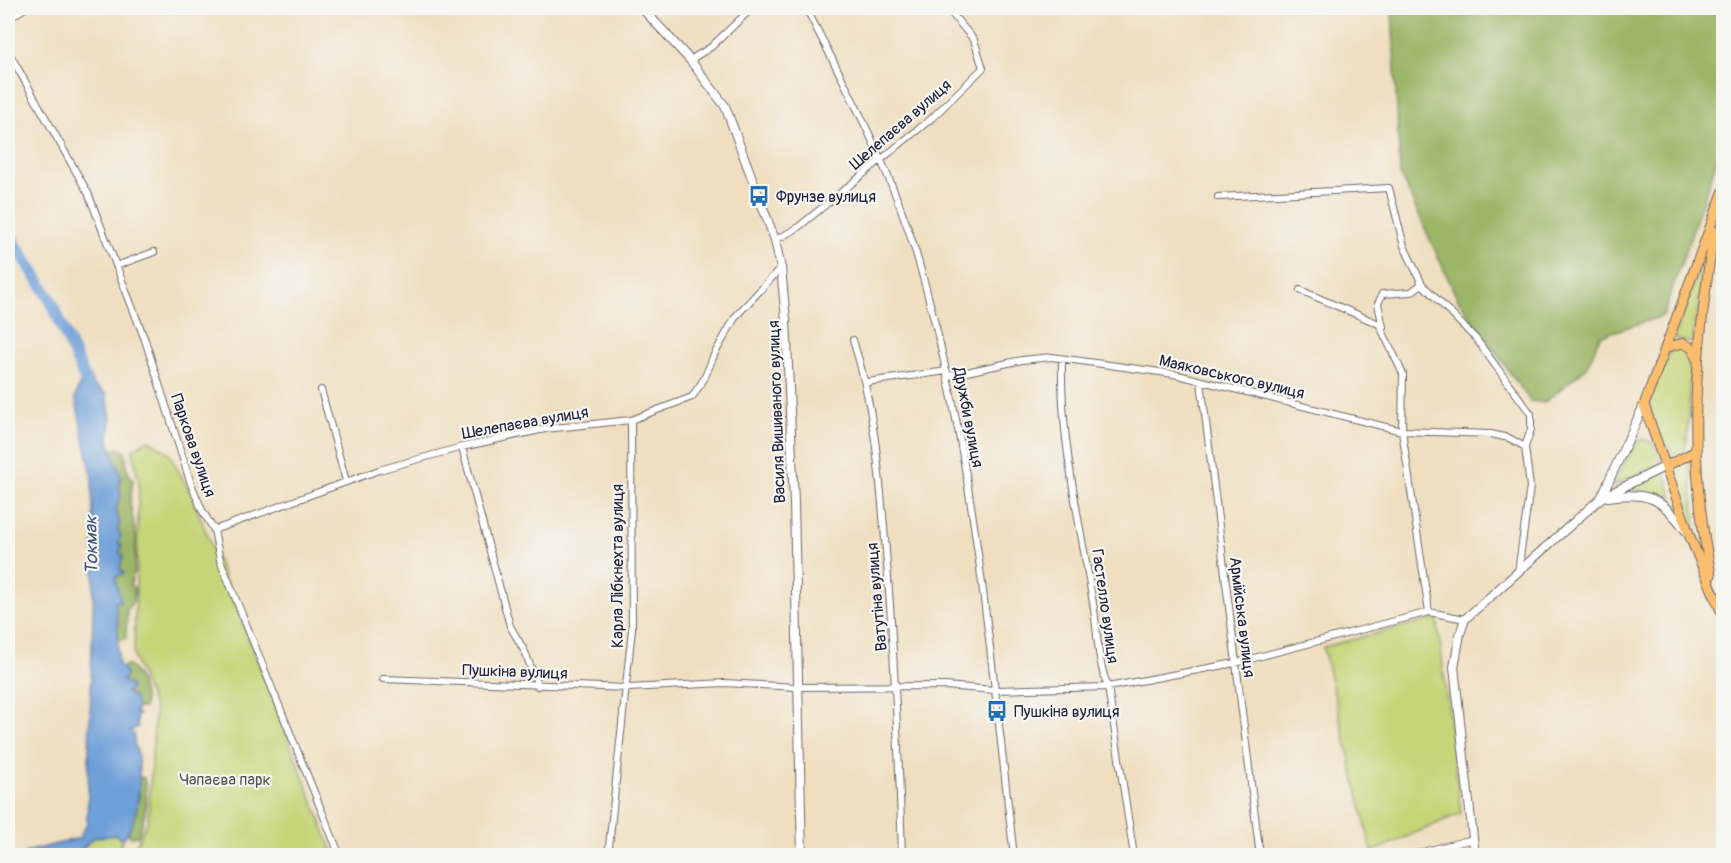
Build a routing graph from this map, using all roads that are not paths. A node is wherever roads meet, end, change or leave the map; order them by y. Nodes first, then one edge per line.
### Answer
1 (26, 8) edge
2 (642, 8) edge
3 (752, 8) edge
4 (806, 8) edge
5 (947, 8) edge
6 (8, 19) edge
7 (8, 51) edge
8 (690, 60) junction
9 (882, 159) junction
10 (1724, 190) edge
11 (1218, 197) dead end
12 (1717, 208) junction
13 (775, 240) junction
14 (154, 252) dead end
15 (116, 266) junction
16 (781, 268) junction
17 (1422, 284) junction
18 (1299, 290) dead end
19 (1387, 339) junction
20 (853, 340) dead end
21 (1668, 347) junction
22 (1696, 358) junction
23 (1062, 359) junction
24 (947, 374) junction
25 (867, 382) junction
26 (1201, 382) junction
27 (321, 390) dead end
28 (1644, 405) junction
29 (631, 420) junction
30 (1402, 431) junction
31 (462, 447) junction
32 (1525, 447) junction
33 (1694, 452) junction
34 (1666, 466) junction
35 (346, 481) junction
36 (1601, 498) junction
37 (214, 530) junction
38 (1690, 537) junction
39 (1518, 573) junction
40 (1715, 596) junction
41 (1429, 612) junction
42 (1724, 618) edge
43 (1465, 619) junction
44 (1235, 663) junction
45 (383, 679) dead end
46 (538, 686) junction
47 (897, 686) junction
48 (797, 687) junction
49 (1108, 687) junction
50 (628, 688) junction
51 (994, 690) junction
52 (1473, 839) junction
53 (340, 855) edge
54 (608, 855) edge
55 (802, 855) edge
56 (902, 855) edge
57 (1014, 855) edge
58 (1134, 855) edge
59 (1260, 855) edge
60 (1407, 855) edge
61 (1475, 855) edge

1 - 6 street
2 - 8 street, Василя Вишиваного вулиця
3 - 8 street
4 - 9 street, Дружби вулиця
5 - 9 street, Шелепаєва вулиця
7 - 15 street, Паркова вулиця
8 - 13 street, Василя Вишиваного вулиця
9 - 13 street, Шелепаєва вулиця
9 - 24 street, Дружби вулиця
10 - 12 main road
11 - 17 street
12 - 21 main road
12 - 22 main road
13 - 16 street, Василя Вишиваного вулиця
14 - 15 street
15 - 37 street, Паркова вулиця
16 - 29 street, Шелепаєва вулиця
16 - 48 street, Василя Вишиваного вулиця
17 - 19 street
17 - 32 street
18 - 19 street
19 - 30 street
20 - 25 street, Ватутіна вулиця
21 - 22 main road
21 - 28 main road
22 - 33 main road
23 - 24 street, Маяковського вулиця
23 - 26 street, Маяковського вулиця
23 - 49 street, Гастелло вулиця
24 - 25 street, Маяковського вулиця
24 - 51 street, Дружби вулиця
25 - 47 street, Ватутіна вулиця
26 - 30 street, Маяковського вулиця
26 - 44 street, Армійська вулиця
27 - 35 street
28 - 34 main road
28 - 36 street
29 - 31 street, Шелепаєва вулиця
29 - 50 street, Карла Лібкнехта вулиця
30 - 32 street, Маяковського вулиця
30 - 41 street
31 - 35 street, Шелепаєва вулиця
31 - 46 street
32 - 39 street
33 - 34 main road
33 - 40 main road
34 - 36 street
34 - 38 main road
35 - 37 street, Шелепаєва вулиця
36 - 38 street
36 - 39 street
37 - 53 street, Паркова вулиця
38 - 40 main road
39 - 43 street
40 - 42 main road
41 - 43 street, Пушкіна вулиця
41 - 44 street, Пушкіна вулиця
43 - 52 street
44 - 49 street, Пушкіна вулиця
44 - 59 street, Армійська вулиця
45 - 46 street, Пушкіна вулиця
46 - 50 street, Пушкіна вулиця
47 - 48 street, Пушкіна вулиця
47 - 51 street, Пушкіна вулиця
47 - 56 street, Ватутіна вулиця
48 - 50 street, Пушкіна вулиця
48 - 55 street, Василя Вишиваного вулиця
49 - 51 street, Пушкіна вулиця
49 - 58 street, Гастелло вулиця
50 - 54 street, Карла Лібкнехта вулиця
51 - 57 street, Дружби вулиця
52 - 60 street
52 - 61 street

